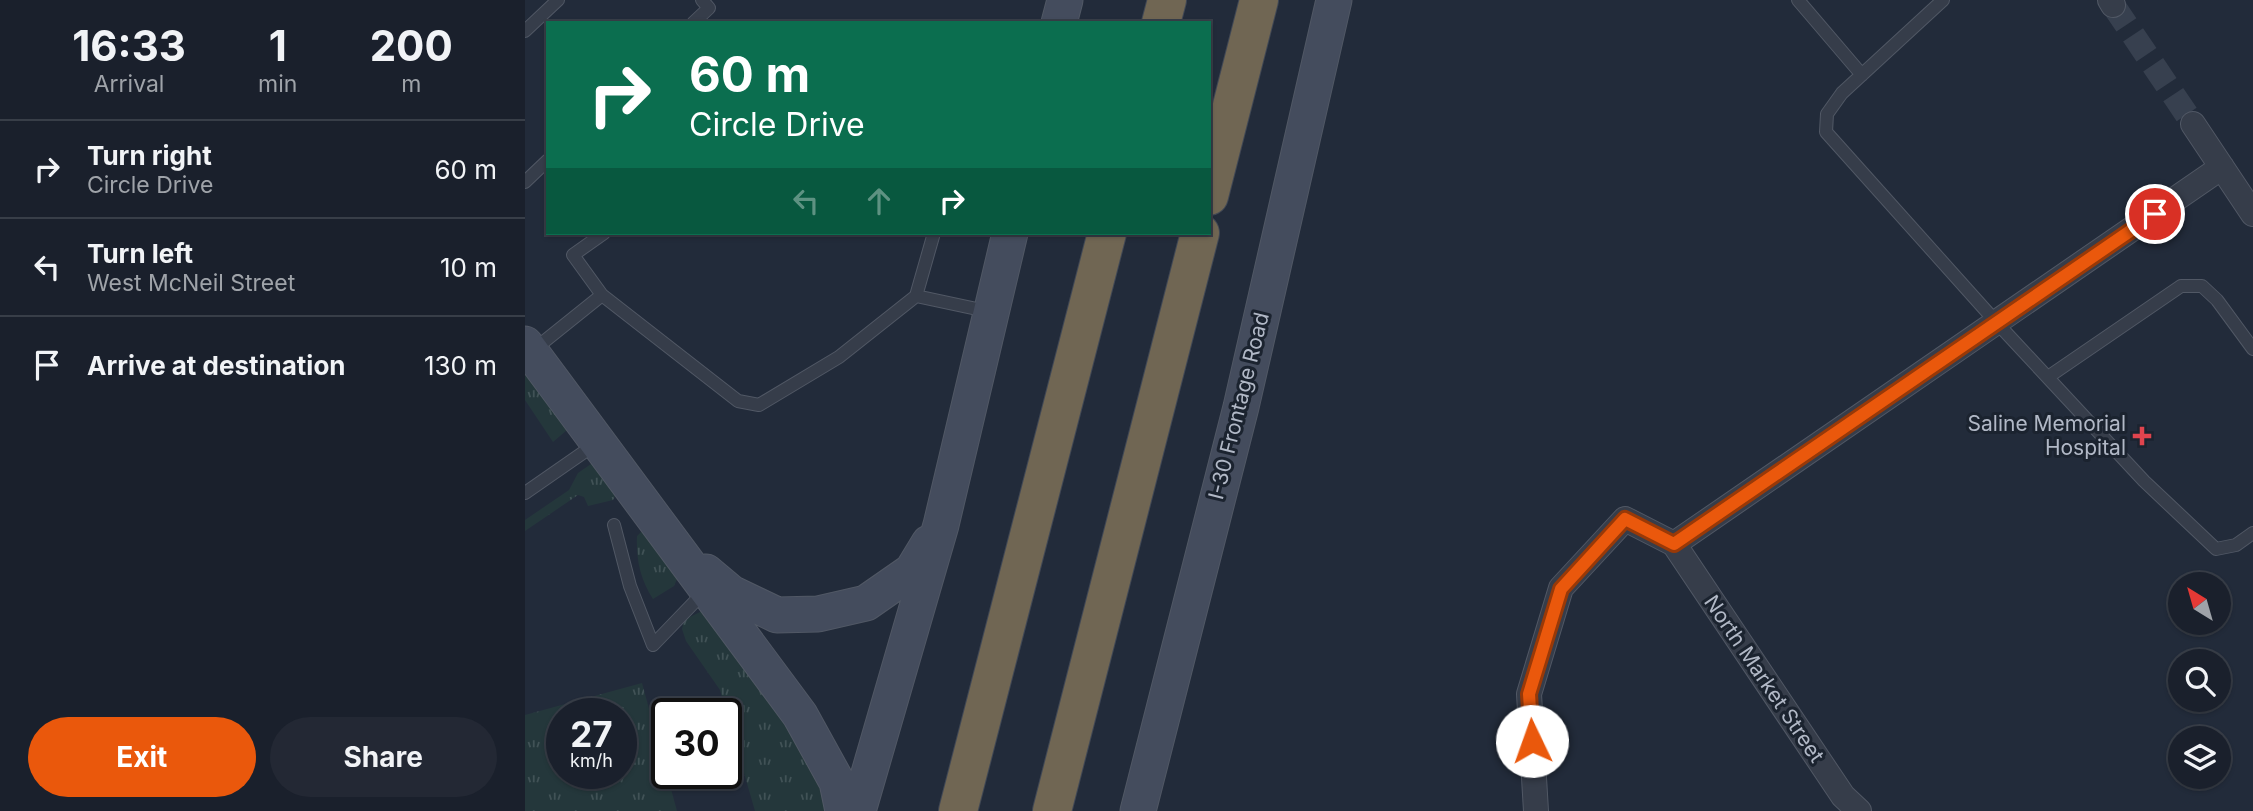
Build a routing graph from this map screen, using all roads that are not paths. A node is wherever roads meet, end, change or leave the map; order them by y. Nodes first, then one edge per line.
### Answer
1 (558, 0) edge
2 (702, 0) edge
3 (1065, 0) edge
4 (1167, 0) edge
5 (1259, 0) edge
6 (1334, 0) edge
7 (1798, 0) edge
8 (1943, 0) edge
9 (695, 21) edge
10 (1060, 21) edge
11 (1162, 21) edge
12 (525, 31) edge
13 (1862, 75) junction
14 (2193, 124) tunnel mouth
15 (546, 162) edge
16 (2222, 167) junction
17 (525, 182) edge
18 (1211, 188) edge
19 (2253, 214) edge
20 (601, 235) edge
21 (933, 235) edge
22 (1008, 235) edge
23 (1106, 235) edge
24 (1199, 235) edge
25 (602, 295) junction
26 (916, 296) junction
27 (991, 312) junction
28 (1997, 323) junction
29 (528, 348) edge
30 (2253, 349) edge
31 (2047, 377) junction
32 (597, 442) junction
33 (525, 493) edge
34 (614, 525) dead end
35 (940, 525) junction
36 (2253, 533) edge
37 (667, 537) junction
38 (1674, 544) junction
39 (706, 590) junction
40 (843, 811) edge
41 (858, 811) edge
42 (958, 811) edge
43 (1052, 811) edge
44 (1137, 811) edge
45 (1536, 811) edge
46 (1859, 811) edge

1 - 12 lane
2 - 9 lane
3 - 10 main road
4 - 11 highway
5 - 18 highway
6 - 44 main road, I-30 Frontage Road
7 - 13 lane
8 - 13 lane
13 - 28 lane
14 - 16 street
15 - 17 lane
16 - 19 street
16 - 28 street
20 - 25 lane
21 - 26 lane
22 - 27 main road
23 - 42 highway
24 - 43 highway
25 - 26 lane
25 - 29 lane
26 - 27 lane
27 - 35 main road
28 - 31 lane
28 - 38 street
29 - 32 main road
30 - 31 lane
31 - 36 lane
32 - 33 lane
32 - 37 main road
34 - 39 lane
35 - 37 main road
35 - 41 main road
37 - 39 main road
38 - 45 street
38 - 46 street, North Market Street
39 - 40 main road

